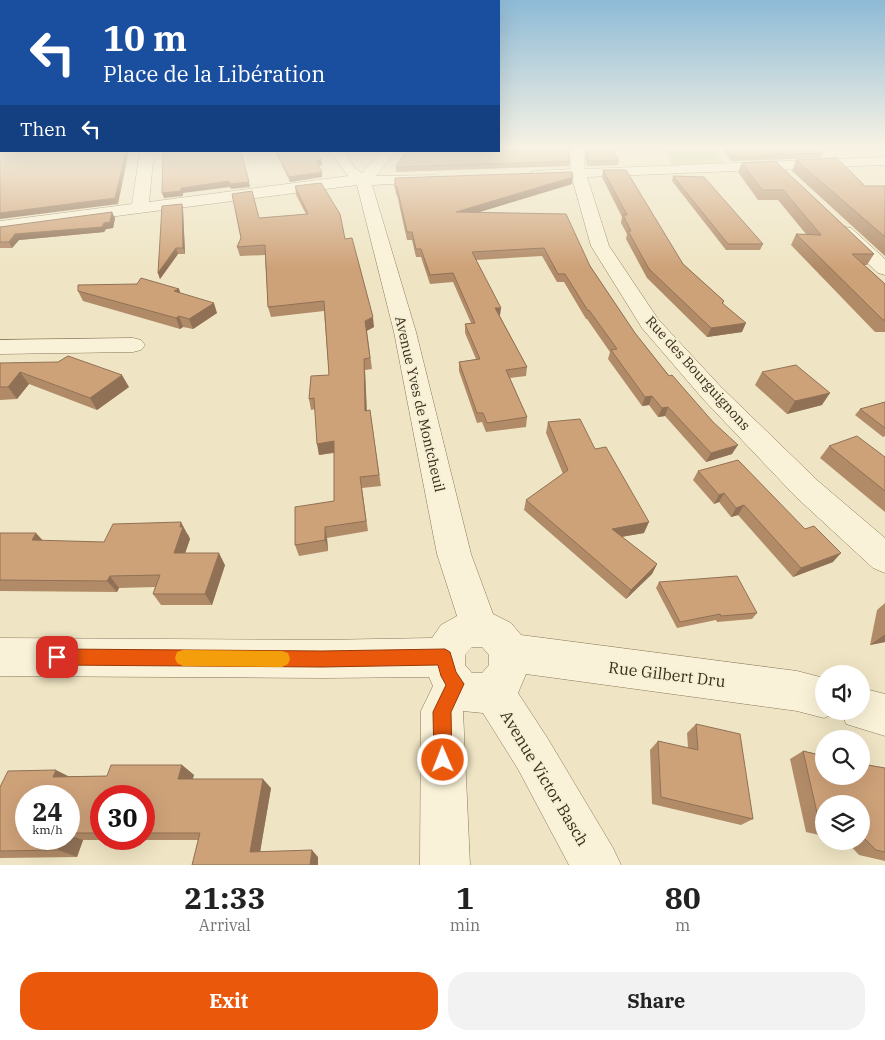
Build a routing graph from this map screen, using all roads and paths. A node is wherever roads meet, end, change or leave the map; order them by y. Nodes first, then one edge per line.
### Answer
1 (143, 187) edge
2 (304, 187) edge
3 (365, 187) edge
4 (582, 187) edge
5 (140, 208) junction
6 (837, 224) edge
7 (0, 226) edge
8 (885, 269) edge
9 (133, 345) dead end
10 (0, 347) edge
11 (885, 558) edge
12 (479, 628) joint
13 (0, 657) edge
14 (475, 671) junction
15 (815, 696) edge
16 (870, 711) edge
17 (885, 715) edge
18 (445, 865) edge
19 (596, 865) edge

1 - 5 street
2 - 5 street
3 - 12 street, Avenue Yves de Montcheuil
4 - 11 street, Rue des Bourguignons
5 - 7 street
6 - 8 street
9 - 10 street
12 - 14 street, Avenue Victor Basch
13 - 14 street, Rue Gilbert Dru
14 - 15 street, Rue Gilbert Dru
14 - 18 street
14 - 19 street, Avenue Victor Basch
16 - 17 street

